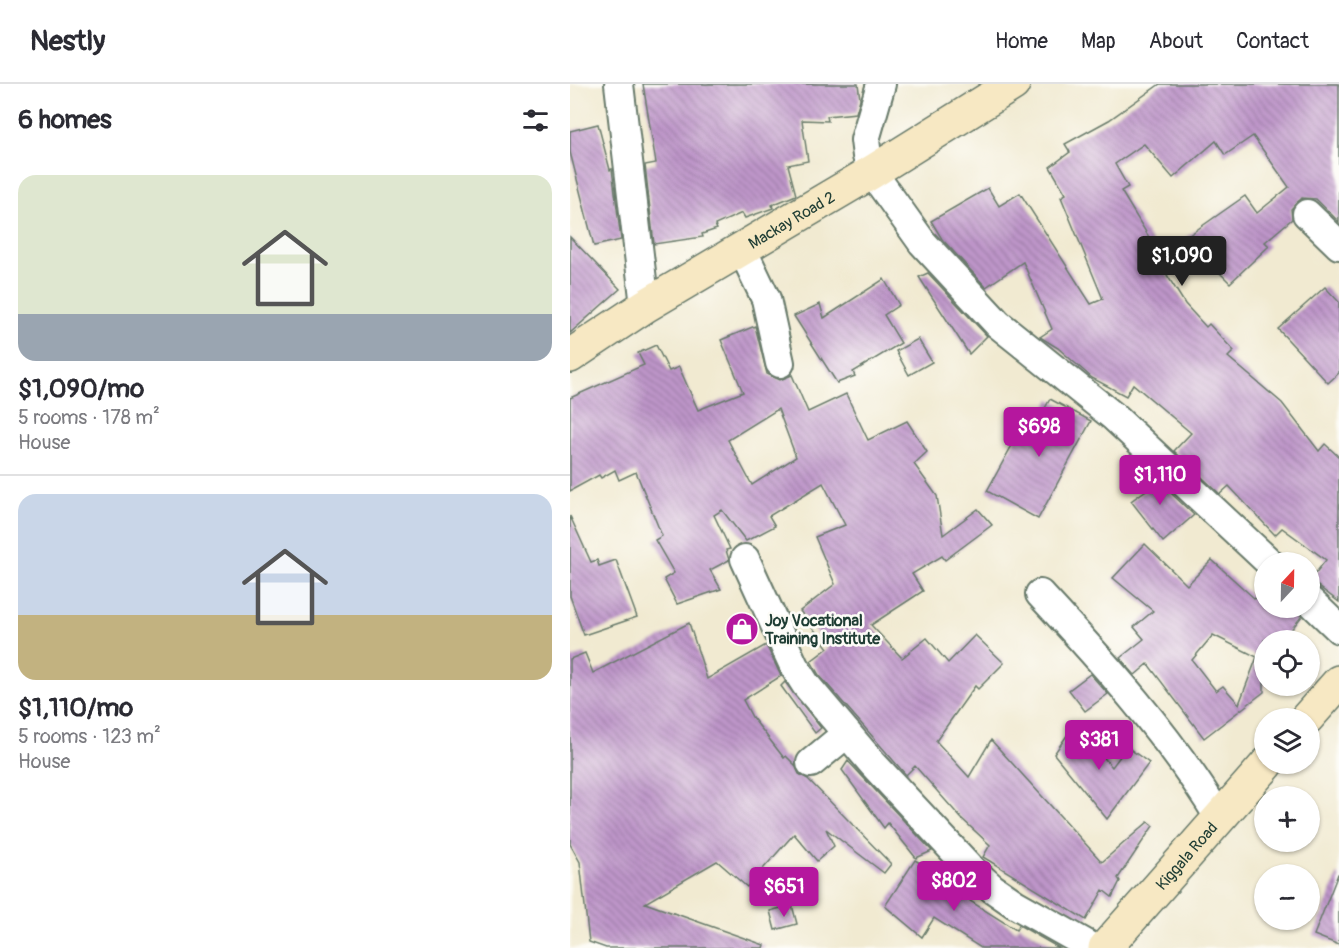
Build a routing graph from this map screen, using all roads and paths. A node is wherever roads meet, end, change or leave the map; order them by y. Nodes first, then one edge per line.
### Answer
1 (619, 84) edge
2 (881, 84) edge
3 (1013, 84) edge
4 (873, 172) junction
5 (1307, 214) dead end
6 (1339, 245) edge
7 (742, 249) junction
8 (645, 306) junction
9 (570, 356) edge
10 (780, 363) dead end
11 (1258, 552) edge
12 (745, 559) dead end
13 (1040, 594) dead end
14 (1320, 611) edge
15 (1339, 629) edge
16 (1339, 682) edge
17 (1316, 708) edge
18 (846, 734) junction
19 (811, 763) dead end
20 (1258, 774) edge
21 (1219, 817) junction
22 (1093, 948) edge
23 (1105, 948) edge

1 - 8 street
2 - 4 street
3 - 4 street, Mackay Road 2
4 - 7 street, Mackay Road 2
4 - 11 street
5 - 6 street
7 - 8 street, Mackay Road 2
7 - 10 street
8 - 9 street, Mackay Road 2
12 - 18 street
13 - 21 street
14 - 15 street
16 - 17 street
18 - 19 street
18 - 22 street
20 - 21 street, Kiggala Road
21 - 23 street, Kiggala Road

